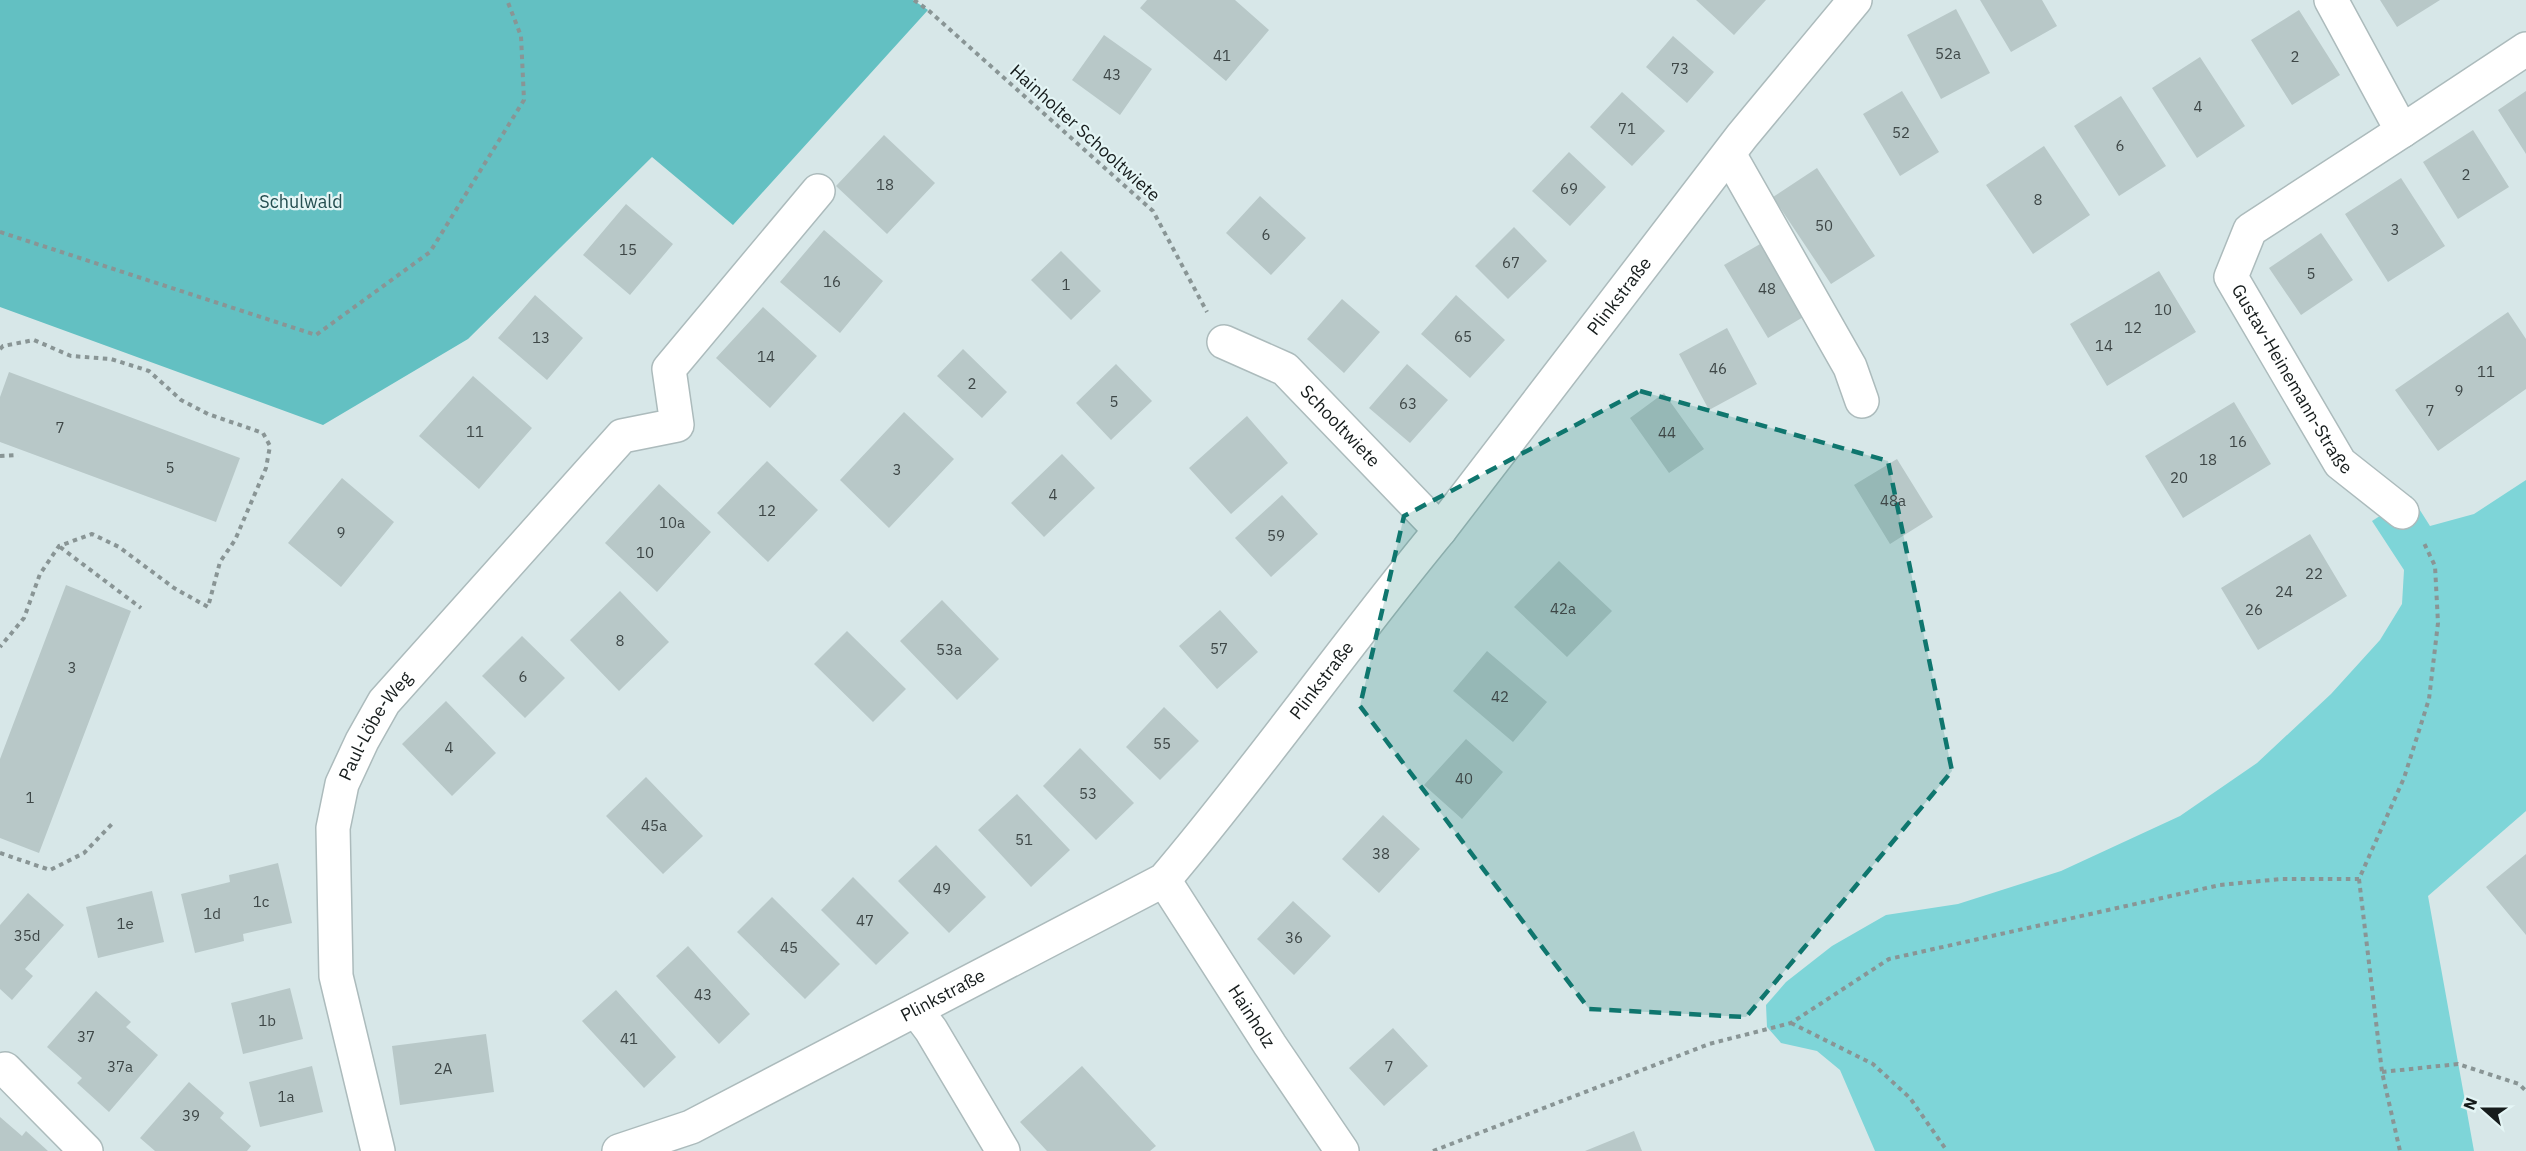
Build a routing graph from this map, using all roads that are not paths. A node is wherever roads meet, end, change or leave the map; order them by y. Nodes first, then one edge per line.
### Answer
1 (1855, 0) edge
2 (2331, 0) edge
3 (2526, 49) edge
4 (2402, 131) junction
5 (1729, 154) junction
6 (818, 191) dead end
7 (1224, 342) road end
8 (1862, 401) dead end
9 (2402, 512) road end
10 (1440, 530) junction
11 (1164, 880) junction
12 (916, 1010) junction
13 (4, 1069) dead end
14 (86, 1151) edge
15 (378, 1151) edge
16 (619, 1151) edge
17 (1003, 1151) edge
18 (1342, 1151) edge

1 - 5 street, Plinkstraße
2 - 4 street
3 - 4 street
4 - 9 street, Gustav-Heinemann-Straße
5 - 8 street
5 - 10 street, Plinkstraße
6 - 15 street, Paul-Löbe-Weg
7 - 10 street, Schooltwiete
10 - 11 street, Plinkstraße
11 - 12 street, Plinkstraße
11 - 18 street, Hainholz
12 - 16 street, Plinkstraße
12 - 17 street
13 - 14 street

